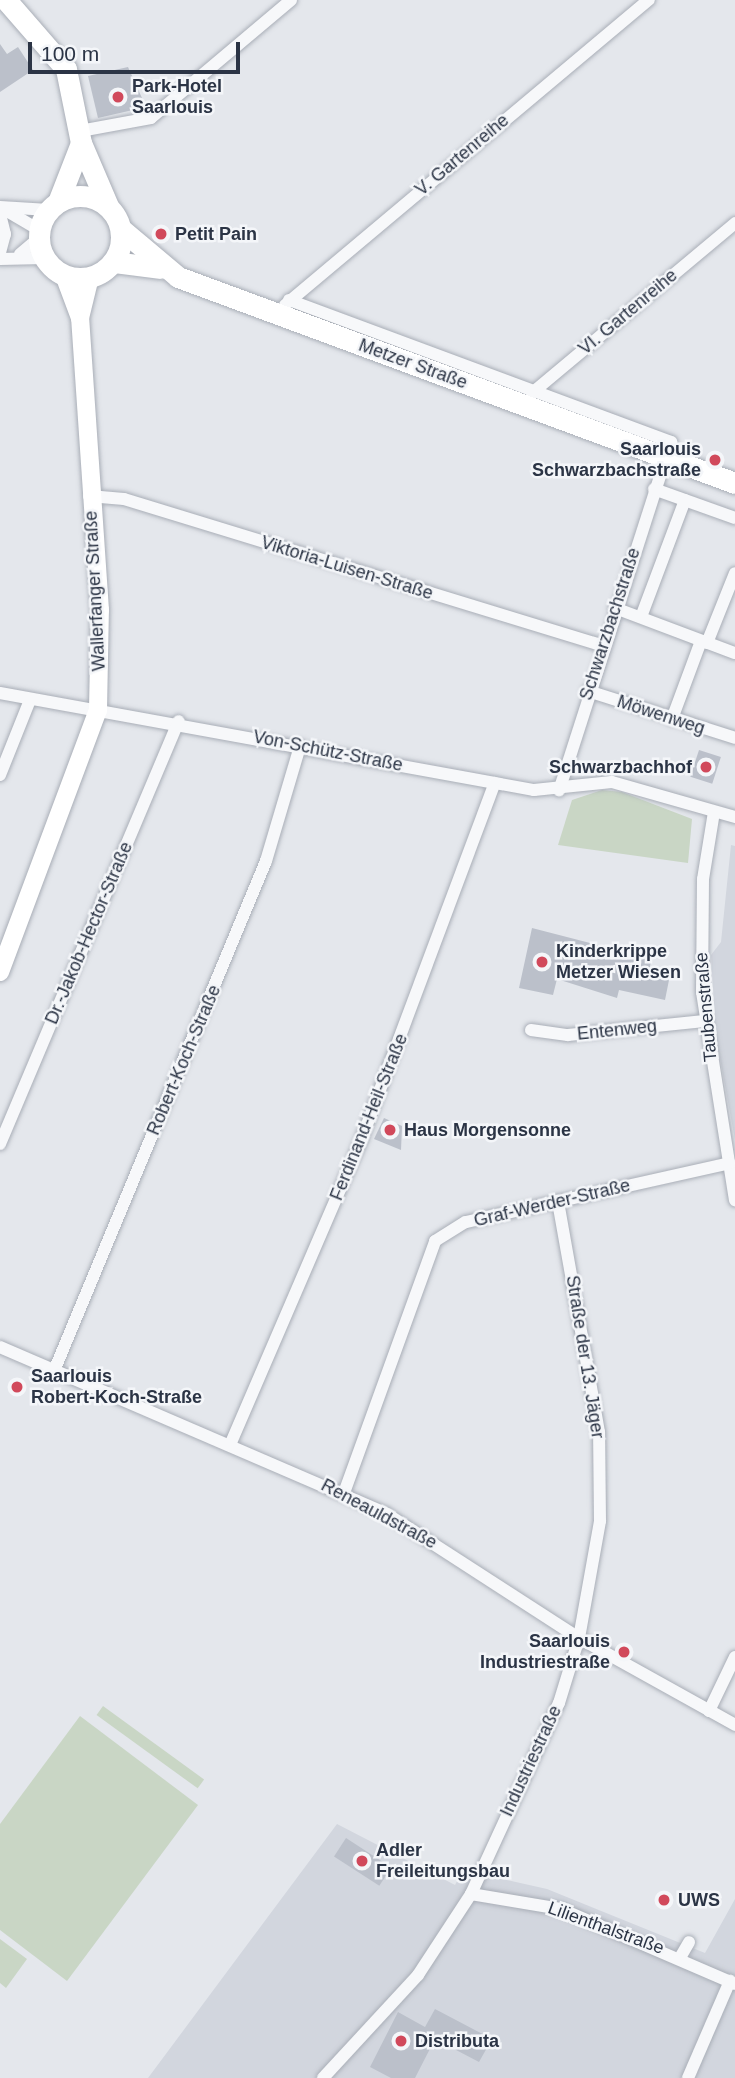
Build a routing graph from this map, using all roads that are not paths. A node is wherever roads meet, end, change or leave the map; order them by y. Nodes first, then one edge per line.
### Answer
1 (6, 0) edge
2 (291, 0) edge
3 (649, 0) edge
4 (81, 137) junction
5 (54, 206) junction
6 (108, 206) junction
7 (1, 210) edge
8 (735, 223) edge
9 (121, 229) junction
10 (41, 242) junction
11 (0, 253) edge
12 (20, 254) junction
13 (0, 259) edge
14 (113, 262) junction
15 (161, 268) junction
16 (64, 275) junction
17 (90, 277) junction
18 (285, 308) junction
19 (80, 318) junction
20 (530, 397) junction
21 (665, 459) junction
22 (735, 484) edge
23 (654, 489) junction
24 (89, 496) junction
25 (685, 500) junction
26 (735, 518) edge
27 (735, 573) edge
28 (615, 608) junction
29 (641, 617) junction
30 (704, 642) junction
31 (604, 646) junction
32 (735, 653) edge
33 (588, 691) junction
34 (0, 693) edge
35 (30, 700) junction
36 (98, 710) junction
37 (672, 719) junction
38 (179, 721) junction
39 (735, 738) edge
40 (300, 746) junction
41 (0, 775) edge
42 (495, 783) junction
43 (559, 790) junction
44 (714, 812) junction
45 (735, 817) edge
46 (0, 972) edge
47 (704, 1021) junction
48 (531, 1030) dead end
49 (0, 1144) edge
50 (729, 1163) junction
51 (735, 1200) edge
52 (558, 1201) junction
53 (0, 1347) edge
54 (54, 1371) junction
55 (230, 1445) junction
56 (344, 1493) junction
57 (579, 1638) junction
58 (735, 1657) edge
59 (709, 1711) junction
60 (735, 1725) edge
61 (471, 1894) junction
62 (689, 1941) dead end
63 (681, 1956) junction
64 (732, 1982) edge
65 (323, 2078) edge
66 (688, 2078) edge

1 - 4 main road
2 - 4 street
3 - 18 street, V. Gartenreihe
4 - 5 main road
4 - 6 main road
5 - 6 main road
5 - 7 street
5 - 10 main road
6 - 9 main road
7 - 10 street
7 - 11 street
8 - 20 street, VI. Gartenreihe
9 - 14 main road
9 - 15 main road, Metzer Straße
10 - 12 street
10 - 12 street
10 - 16 main road
12 - 13 street
14 - 15 main road, Metzer Straße
14 - 17 main road
15 - 18 main road, Metzer Straße
16 - 17 main road
16 - 19 main road, Wallerfanger Straße
17 - 19 main road, Wallerfanger Straße
18 - 20 main road, Metzer Straße
19 - 24 main road, Wallerfanger Straße
20 - 21 main road, Metzer Straße
21 - 22 main road, Metzer Straße
21 - 23 street, Schwarzbachstraße
23 - 25 street
23 - 28 street, Schwarzbachstraße
24 - 31 street, Viktoria-Luisen-Straße
24 - 36 main road, Wallerfanger Straße
25 - 26 street
25 - 29 street, Schwarzbachstraße
27 - 30 street
28 - 29 street
28 - 31 street, Schwarzbachstraße
29 - 30 street
30 - 32 street
30 - 37 street
31 - 33 street, Schwarzbachstraße
33 - 37 street, Möwenweg
33 - 43 street, Schwarzbachstraße
34 - 35 street, Von-Schütz-Straße
35 - 36 street, Von-Schütz-Straße
35 - 41 street
36 - 38 street, Von-Schütz-Straße
36 - 46 main road, Wallerfanger Straße
37 - 39 street, Möwenweg
38 - 40 street, Von-Schütz-Straße
38 - 49 street, Dr.-Jakob-Hector-Straße
40 - 42 street, Von-Schütz-Straße
40 - 54 street, Robert-Koch-Straße
42 - 43 street, Von-Schütz-Straße
42 - 55 street, Ferdinand-Heil-Straße
43 - 44 street, Von-Schütz-Straße
44 - 45 street, Von-Schütz-Straße
44 - 47 street, Taubenstraße
47 - 48 street, Entenweg
47 - 50 street, Taubenstraße
50 - 51 street, Taubenstraße
50 - 52 street, Graf-Werder-Straße
52 - 56 street, Graf-Werder-Straße
52 - 57 street, Straße der 13. Jäger
53 - 54 street, Reneauldstraße
54 - 55 street, Reneauldstraße
55 - 56 street, Reneauldstraße
56 - 57 street, Reneauldstraße
57 - 59 street, Reneauldstraße
57 - 61 street, Industriestraße
58 - 59 street
59 - 60 street, Reneauldstraße
61 - 63 street, Lilienthalstraße
61 - 65 street, Industriestraße
62 - 63 street
63 - 64 street, Lilienthalstraße
64 - 66 street

